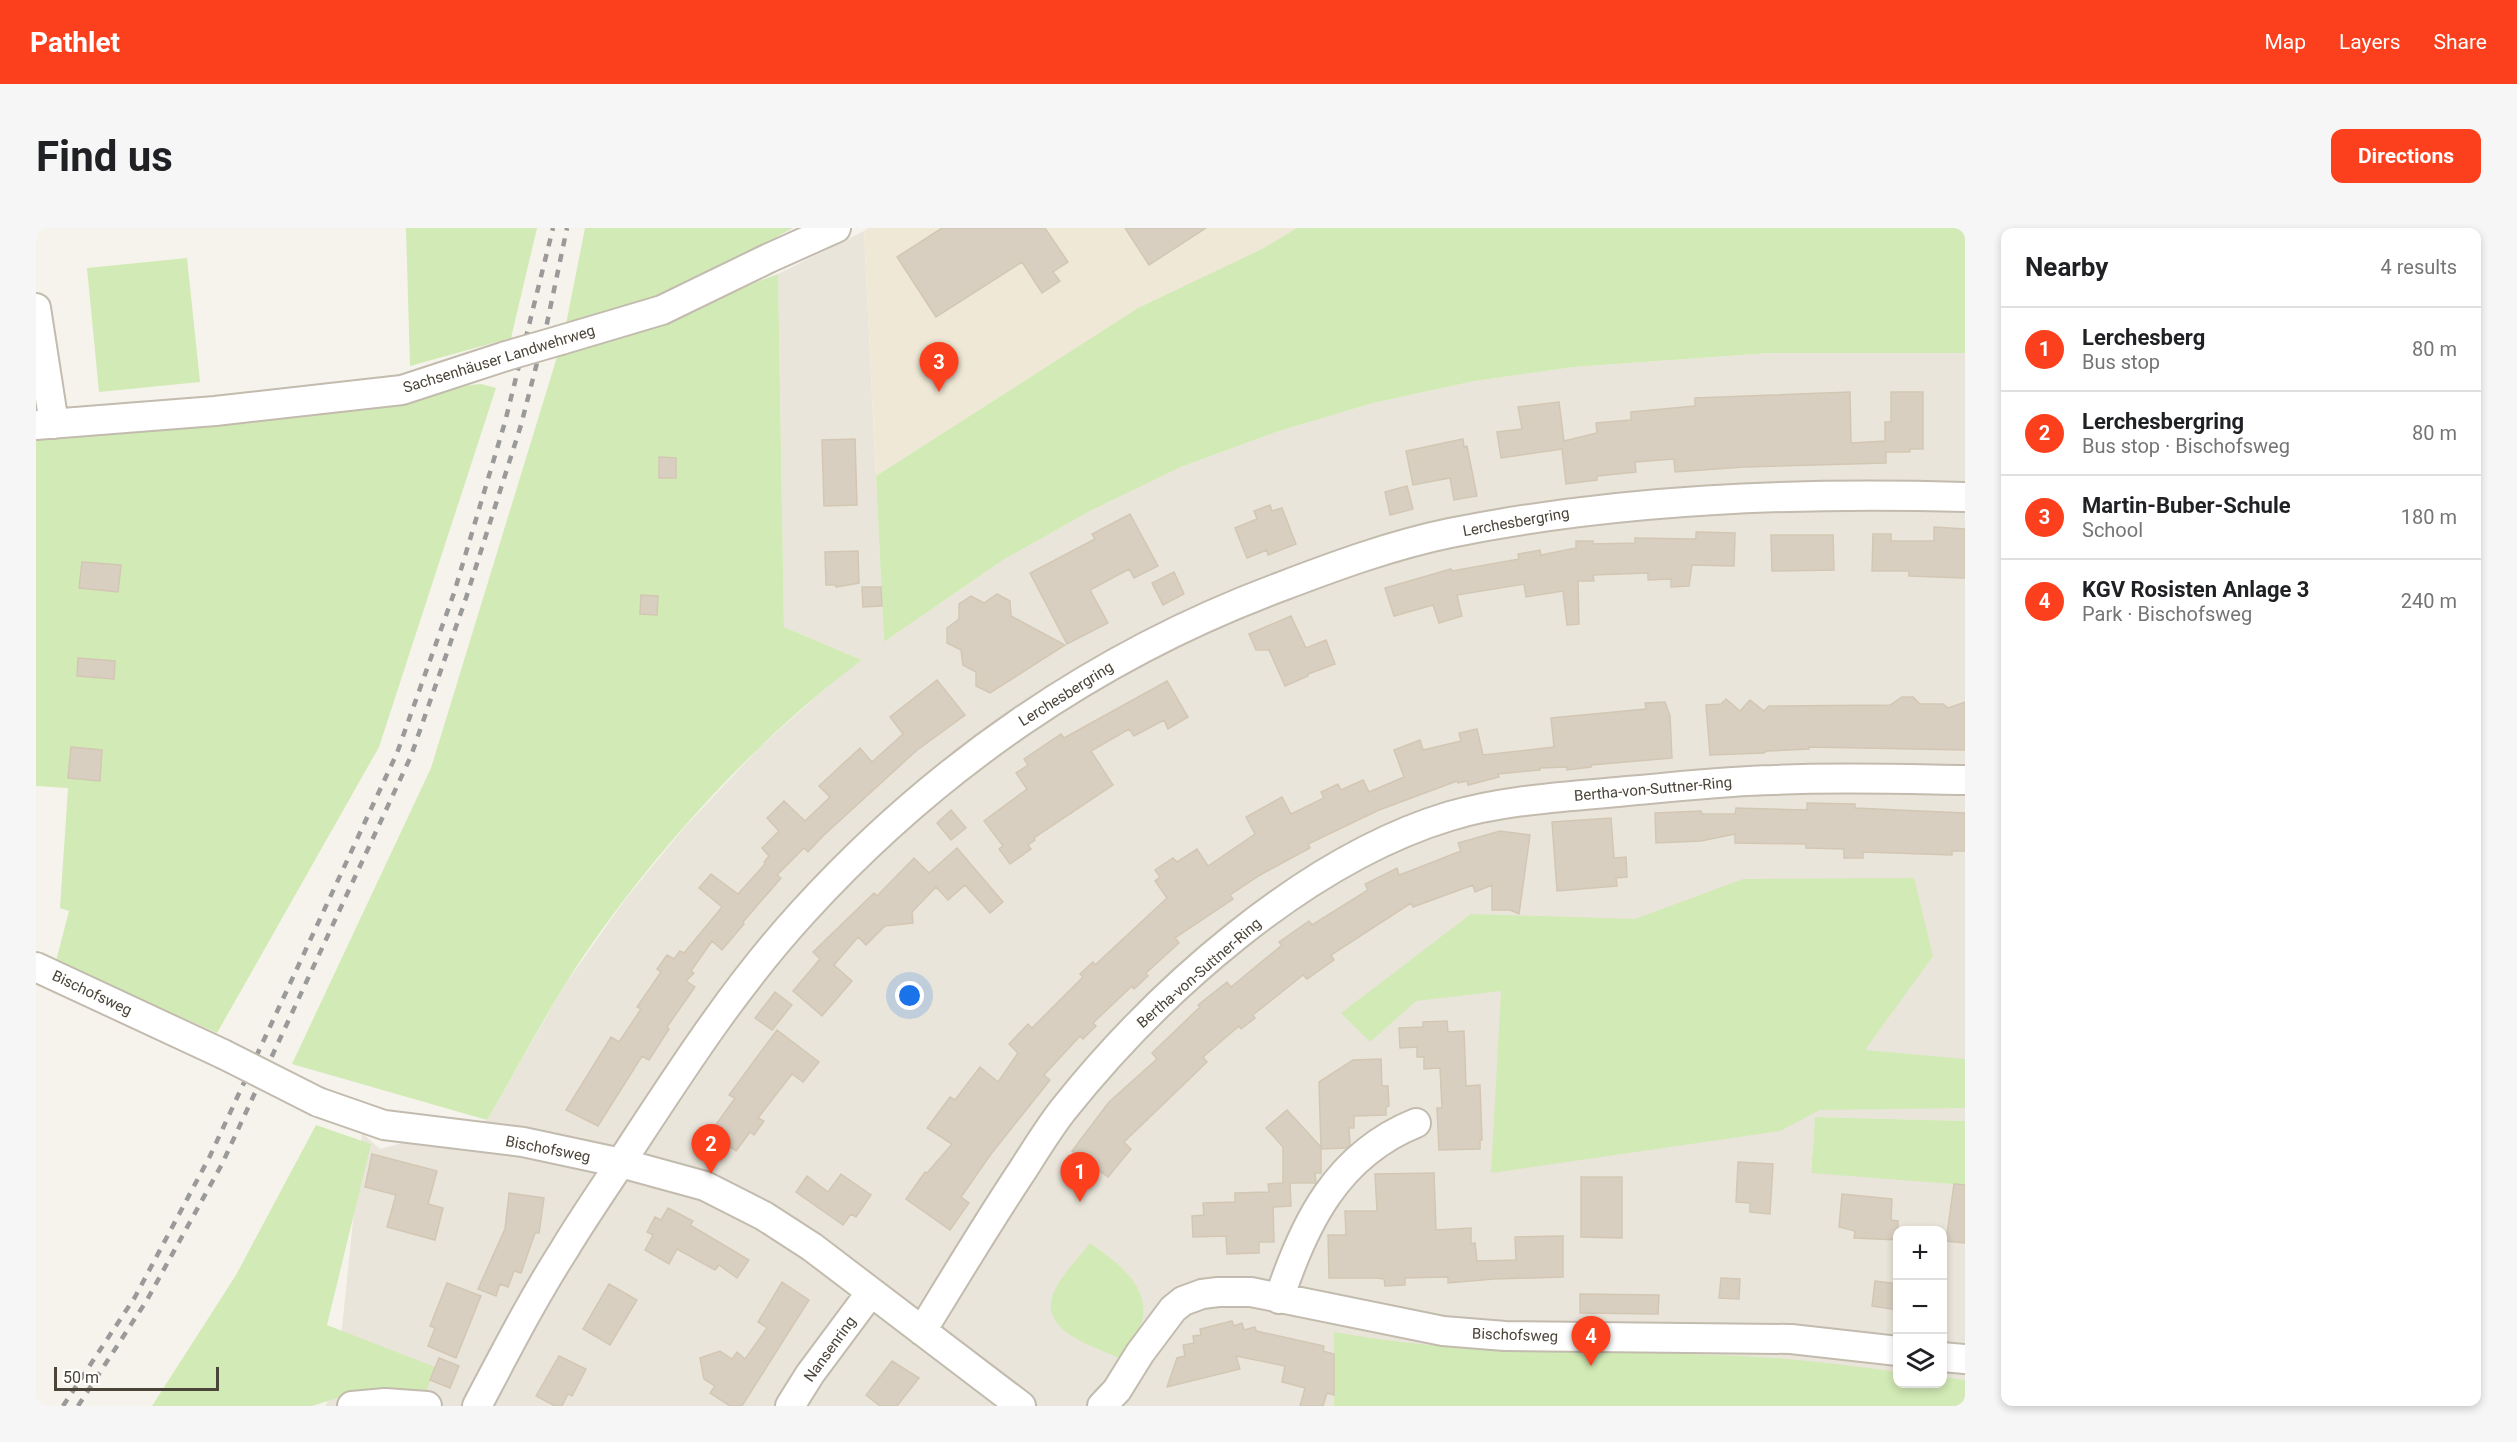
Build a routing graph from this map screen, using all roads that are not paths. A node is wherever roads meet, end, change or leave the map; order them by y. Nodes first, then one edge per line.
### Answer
1 (836, 228) edge
2 (36, 308) edge
3 (45, 424) edge
4 (1965, 497) edge
5 (1965, 780) edge
6 (36, 967) edge
7 (1416, 1123) dead end
8 (621, 1163) junction
9 (871, 1292) junction
10 (1279, 1299) junction
11 (922, 1331) junction
12 (1893, 1350) edge
13 (1947, 1357) edge
14 (1965, 1359) edge
15 (352, 1406) edge
16 (427, 1406) edge
17 (477, 1406) edge
18 (790, 1406) edge
19 (1021, 1406) edge
20 (1102, 1406) edge

1 - 3 street, Sachsenhäuser Landwehrweg, bridge
2 - 3 street
4 - 8 street, Lerchesbergring
5 - 11 street, Bertha-von-Suttner-Ring
6 - 8 street, Bischofsweg, bridge
7 - 10 street
8 - 9 street, Bischofsweg
8 - 17 street, Lerchesbergring
9 - 11 street, Bischofsweg
9 - 18 street, Nansenring
10 - 12 street, Bischofsweg
10 - 20 street, Bischofsweg
11 - 19 street, Bischofsweg
13 - 14 street
15 - 16 street

